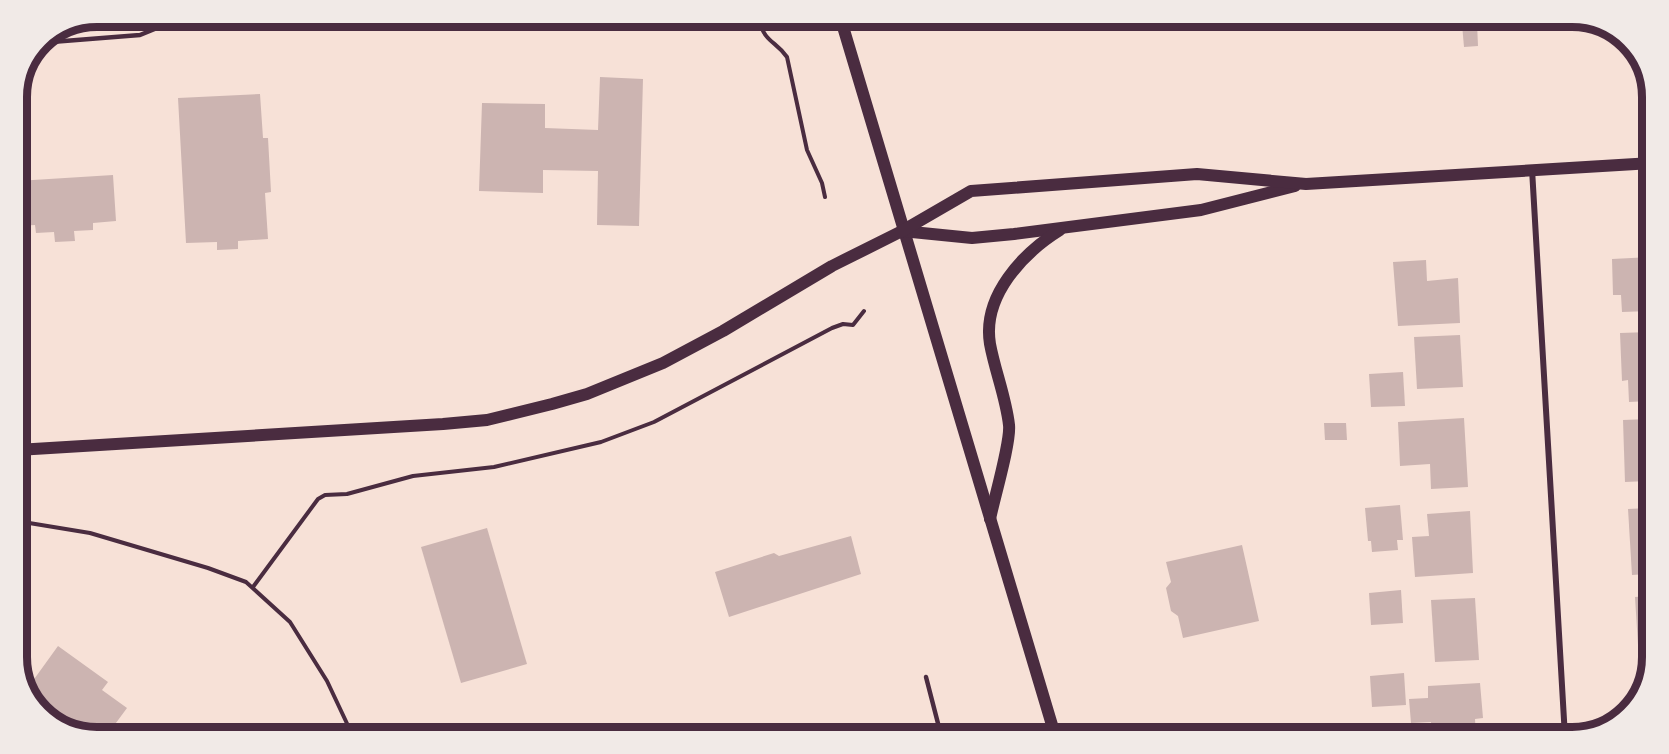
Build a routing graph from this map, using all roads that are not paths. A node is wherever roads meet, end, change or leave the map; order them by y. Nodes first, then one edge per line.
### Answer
1 (160, 27) edge
2 (843, 27) edge
3 (54, 42) edge
4 (1642, 164) edge
5 (1532, 169) junction
6 (1306, 184) junction
7 (1064, 227) junction
8 (902, 231) junction
9 (27, 449) edge
10 (990, 521) junction
11 (926, 677) dead end
12 (939, 727) edge
13 (1053, 727) edge
14 (1564, 727) edge

1 - 3 lane
2 - 8 main road
4 - 5 main road
5 - 6 main road
5 - 14 street
6 - 7 main road
6 - 8 main road
7 - 8 main road
7 - 10 main road
8 - 9 main road
8 - 10 main road
10 - 13 main road
11 - 12 lane

